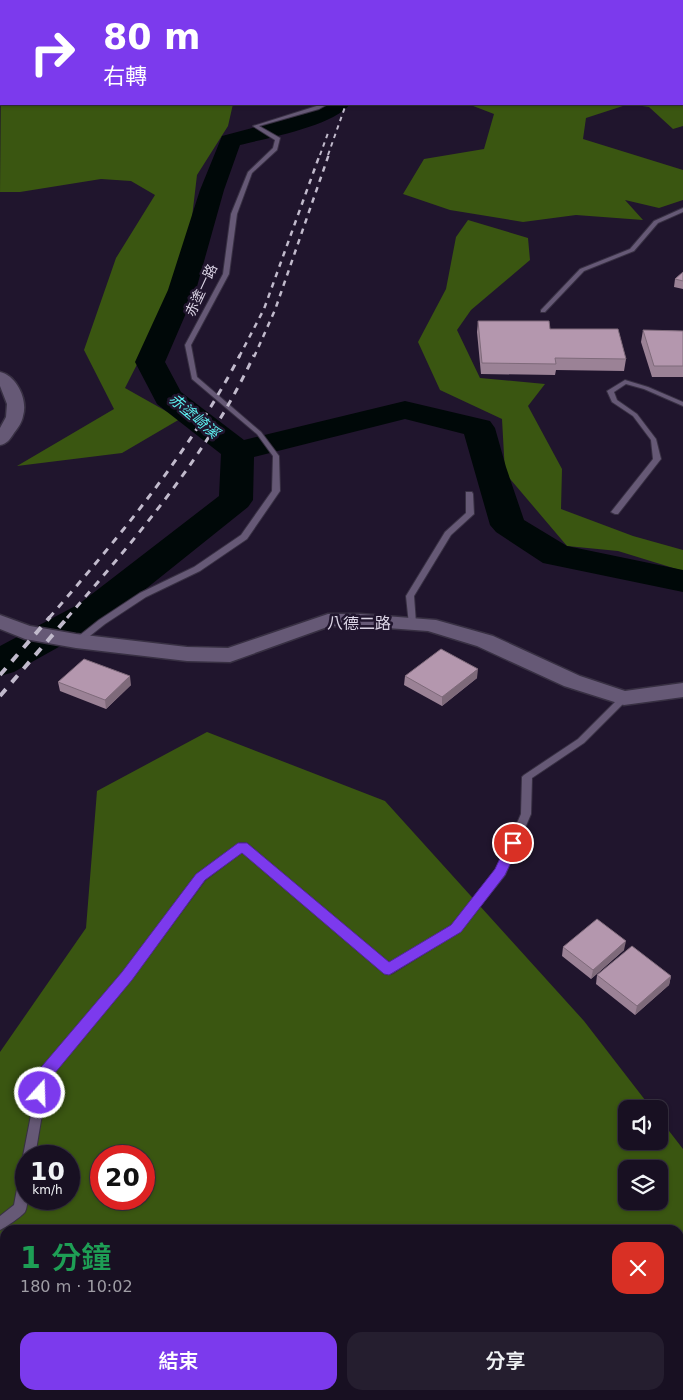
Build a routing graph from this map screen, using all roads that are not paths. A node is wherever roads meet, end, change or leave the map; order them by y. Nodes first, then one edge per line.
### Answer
1 (324, 105) edge
2 (683, 210) edge
3 (543, 311) dead end
4 (0, 377) edge
5 (683, 404) edge
6 (259, 434) joint
7 (0, 440) edge
8 (276, 456) joint
9 (469, 494) dead end
10 (615, 512) dead end
11 (0, 621) edge
12 (412, 624) junction
13 (77, 641) junction
14 (683, 690) edge
15 (624, 698) junction
16 (31, 1145) edge
17 (18, 1210) edge
18 (0, 1224) edge

1 - 6 lane, 赤塗一路
2 - 3 lane
4 - 7 street
5 - 10 lane
6 - 8 lane
8 - 13 lane
9 - 12 lane
11 - 13 street, 八德二路
12 - 13 street, 八德二路
12 - 15 street, 八德二路
14 - 15 street, 八德二路
15 - 16 lane
17 - 18 lane

